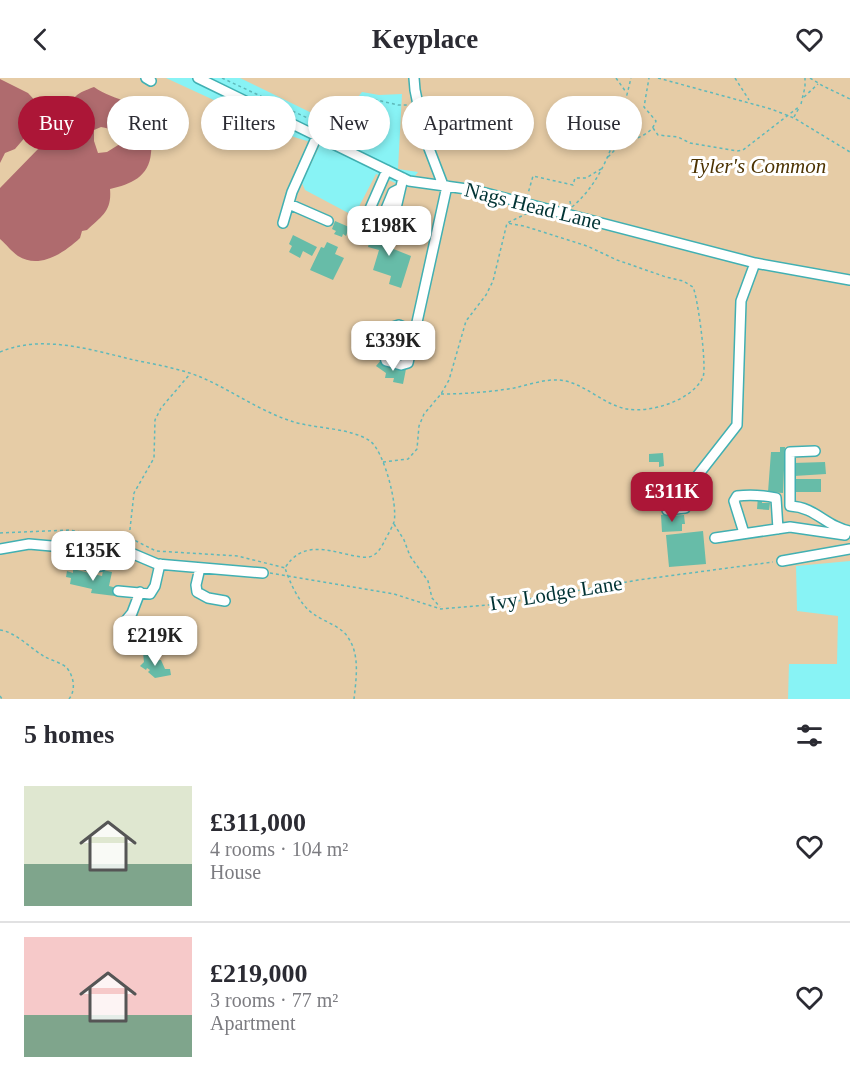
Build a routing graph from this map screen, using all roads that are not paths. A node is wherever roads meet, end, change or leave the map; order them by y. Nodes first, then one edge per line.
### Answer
1 (198, 78) edge
2 (414, 78) edge
3 (308, 132) edge
4 (310, 150) edge
5 (345, 150) edge
6 (387, 170) junction
7 (403, 178) junction
8 (445, 186) junction
9 (289, 204) junction
10 (328, 221) dead end
11 (283, 223) dead end
12 (755, 263) junction
13 (850, 280) edge
14 (415, 332) junction
15 (815, 451) dead end
16 (776, 498) junction
17 (790, 502) junction
18 (667, 510) dead end
19 (790, 527) junction
20 (778, 528) junction
21 (850, 531) edge
22 (744, 533) junction
23 (850, 535) edge
24 (714, 538) dead end
25 (67, 547) junction
26 (0, 549) edge
27 (850, 549) edge
28 (782, 561) road end
29 (160, 564) junction
30 (101, 566) dead end
31 (200, 568) junction
32 (263, 573) road end
33 (118, 591) dead end
34 (140, 592) junction
35 (225, 601) dead end
36 (122, 625) dead end

1 - 3 street, Nags Head Lane
2 - 8 street
4 - 9 street
5 - 6 street, Nags Head Lane
6 - 7 street, Nags Head Lane
6 - 7 street
7 - 8 street, Nags Head Lane
8 - 12 street, Nags Head Lane
8 - 14 street
9 - 10 street
9 - 11 street
12 - 13 street, Nags Head Lane
12 - 18 street
14 - 14 street
15 - 17 street
16 - 17 street
16 - 20 street
16 - 22 street
17 - 19 street
17 - 21 street
19 - 20 street
19 - 23 street
20 - 22 street
22 - 24 street
25 - 26 street
25 - 29 street
25 - 30 street
27 - 28 street
29 - 31 street
29 - 34 street
31 - 32 street
31 - 35 street
33 - 34 street
34 - 36 street

